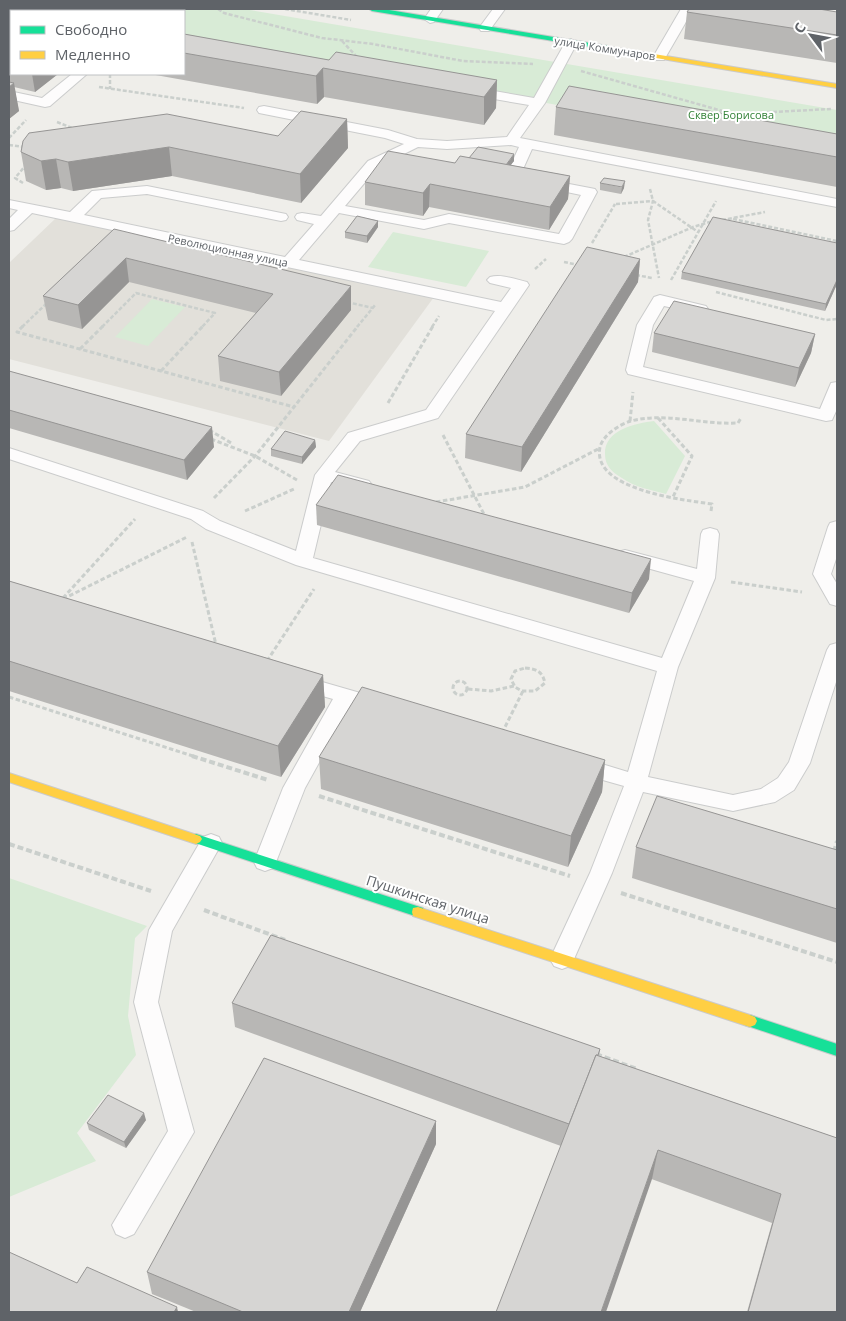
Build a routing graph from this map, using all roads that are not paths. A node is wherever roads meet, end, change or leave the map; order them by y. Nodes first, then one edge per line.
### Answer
1 (372, 9) edge
2 (499, 9) edge
3 (433, 14) edge
4 (724, 17) edge
5 (485, 28) junction
6 (571, 43) junction
7 (659, 57) junction
8 (79, 75) edge
9 (837, 86) edge
10 (460, 89) edge
11 (9, 95) edge
12 (538, 103) junction
13 (264, 110) road end
14 (511, 141) junction
15 (416, 143) junction
16 (527, 144) junction
17 (493, 175) edge
18 (522, 180) junction
19 (837, 203) edge
20 (9, 204) edge
21 (29, 208) junction
22 (335, 208) junction
23 (74, 217) junction
24 (281, 217) dead end
25 (302, 217) dead end
26 (324, 221) junction
27 (9, 227) edge
28 (289, 262) junction
29 (495, 280) dead end
30 (506, 308) junction
31 (712, 311) edge
32 (837, 387) edge
33 (9, 453) edge
34 (324, 475) junction
35 (382, 490) edge
36 (837, 527) edge
37 (710, 534) road end
38 (610, 552) edge
39 (303, 561) junction
40 (705, 578) junction
41 (836, 598) edge
42 (837, 650) edge
43 (668, 667) junction
44 (261, 671) edge
45 (345, 696) junction
46 (399, 712) edge
47 (563, 760) edge
48 (9, 777) edge
49 (636, 782) junction
50 (210, 844) junction
51 (265, 862) junction
52 (562, 959) junction
53 (837, 1050) edge
54 (125, 1225) dead end

1 - 3 main road, улица Коммунаров
2 - 5 lane
3 - 5 main road, улица Коммунаров
4 - 7 lane
5 - 6 main road, улица Коммунаров
6 - 7 main road, улица Коммунаров
6 - 12 lane
7 - 9 main road, улица Коммунаров
8 - 11 lane
10 - 12 lane
12 - 14 lane
13 - 15 lane
14 - 15 lane
14 - 16 lane
15 - 22 lane
16 - 18 lane
16 - 19 lane
17 - 18 lane
18 - 22 lane
20 - 21 lane, Революционная улица
21 - 23 lane, Революционная улица
21 - 27 lane
22 - 26 lane
23 - 24 lane
23 - 28 lane, Революционная улица
25 - 26 lane
26 - 28 lane
28 - 30 lane, Революционная улица
29 - 30 lane
30 - 34 lane
31 - 32 lane
33 - 39 lane
34 - 35 lane
34 - 39 lane
36 - 41 lane
37 - 40 lane
38 - 40 lane
39 - 43 lane
40 - 43 lane
42 - 49 lane
43 - 49 lane
44 - 45 lane
45 - 46 lane
45 - 51 lane
47 - 49 lane
48 - 50 main road, Пушкинская улица
49 - 52 lane
50 - 51 main road, Пушкинская улица
50 - 54 lane
51 - 52 main road, Пушкинская улица
52 - 53 main road, Пушкинская улица

